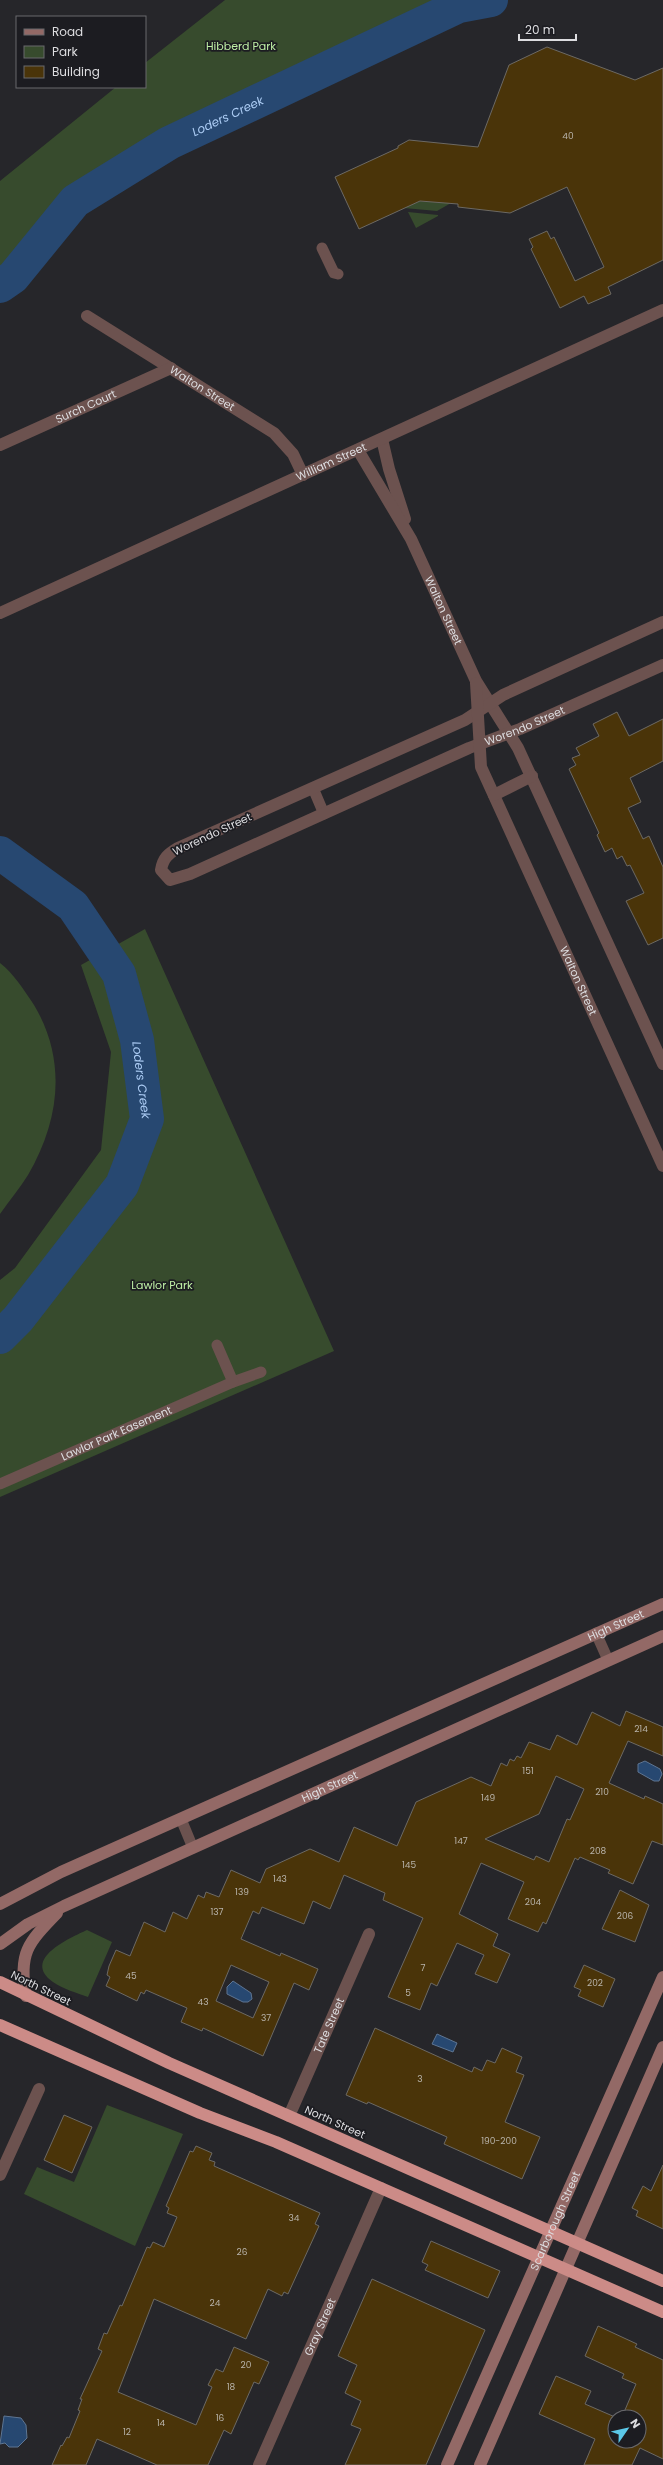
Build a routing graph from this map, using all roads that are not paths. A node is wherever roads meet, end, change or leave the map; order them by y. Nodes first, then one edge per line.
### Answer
1 (322, 248) dead end
2 (338, 274) dead end
3 (663, 310) edge
4 (87, 316) dead end
5 (171, 368) junction
6 (382, 439) junction
7 (0, 445) edge
8 (358, 450) junction
9 (304, 475) junction
10 (411, 539) junction
11 (0, 613) edge
12 (663, 622) edge
13 (663, 665) edge
14 (476, 681) junction
15 (490, 704) junction
16 (478, 711) junction
17 (509, 733) junction
18 (480, 744) junction
19 (532, 776) junction
20 (313, 788) junction
21 (494, 795) junction
22 (324, 814) junction
23 (663, 1064) edge
24 (663, 1166) edge
25 (217, 1345) dead end
26 (261, 1372) dead end
27 (233, 1382) junction
28 (0, 1484) edge
29 (663, 1604) edge
30 (596, 1633) junction
31 (663, 1636) edge
32 (608, 1660) junction
33 (181, 1819) junction
34 (193, 1848) junction
35 (0, 1904) edge
36 (64, 1906) junction
37 (369, 1934) dead end
38 (0, 1944) edge
39 (663, 1977) edge
40 (0, 1982) edge
41 (26, 1996) junction
42 (0, 2025) edge
43 (663, 2047) edge
44 (39, 2088) dead end
45 (289, 2116) junction
46 (0, 2175) edge
47 (381, 2188) junction
48 (551, 2231) junction
49 (577, 2243) junction
50 (540, 2257) junction
51 (567, 2269) junction
52 (663, 2281) edge
53 (663, 2312) edge
54 (259, 2465) edge
55 (447, 2465) edge
56 (480, 2465) edge

1 - 2 lane
3 - 6 street, William Street
4 - 5 street, Walton Street
5 - 7 street, Surch Court
5 - 9 street, Walton Street
6 - 8 street, William Street
6 - 10 street, Walton Street
8 - 9 street, William Street
8 - 10 street, Walton Street
9 - 11 street, William Street
10 - 14 street, Walton Street
12 - 15 street, Worendo Street
13 - 17 street, Worendo Street
14 - 15 street, Walton Street
14 - 16 street, Walton Street
15 - 16 street, Worendo Street
15 - 17 street, Walton Street
16 - 18 street, Walton Street
16 - 20 street, Worendo Street
17 - 18 street, Worendo Street
17 - 19 street, Walton Street
18 - 21 street, Walton Street
18 - 22 street, Worendo Street
19 - 21 street
19 - 23 street, Walton Street
20 - 22 lane
20 - 22 street, Worendo Street
21 - 24 street, Walton Street
25 - 27 lane
26 - 27 lane, Lawlor Park Easement
27 - 28 lane, Lawlor Park Easement
29 - 30 main road, High Street
30 - 32 lane
30 - 33 main road, High Street
31 - 32 main road, High Street
32 - 34 main road, High Street
33 - 34 lane
33 - 35 main road, High Street
34 - 36 main road, High Street
36 - 38 main road, High Street
36 - 41 main road
37 - 45 street, Tate Street
39 - 48 main road, Scarborough Street
40 - 41 highway, North Street
41 - 45 highway, North Street
42 - 47 highway
43 - 49 main road
44 - 46 street
45 - 48 highway, North Street
47 - 50 highway
47 - 54 street, Gray Street
48 - 49 highway, North Street
48 - 50 main road, Scarborough Street
49 - 51 main road
49 - 52 highway, North Street
50 - 51 highway
50 - 55 main road, Scarborough Street
51 - 53 highway
51 - 56 main road

